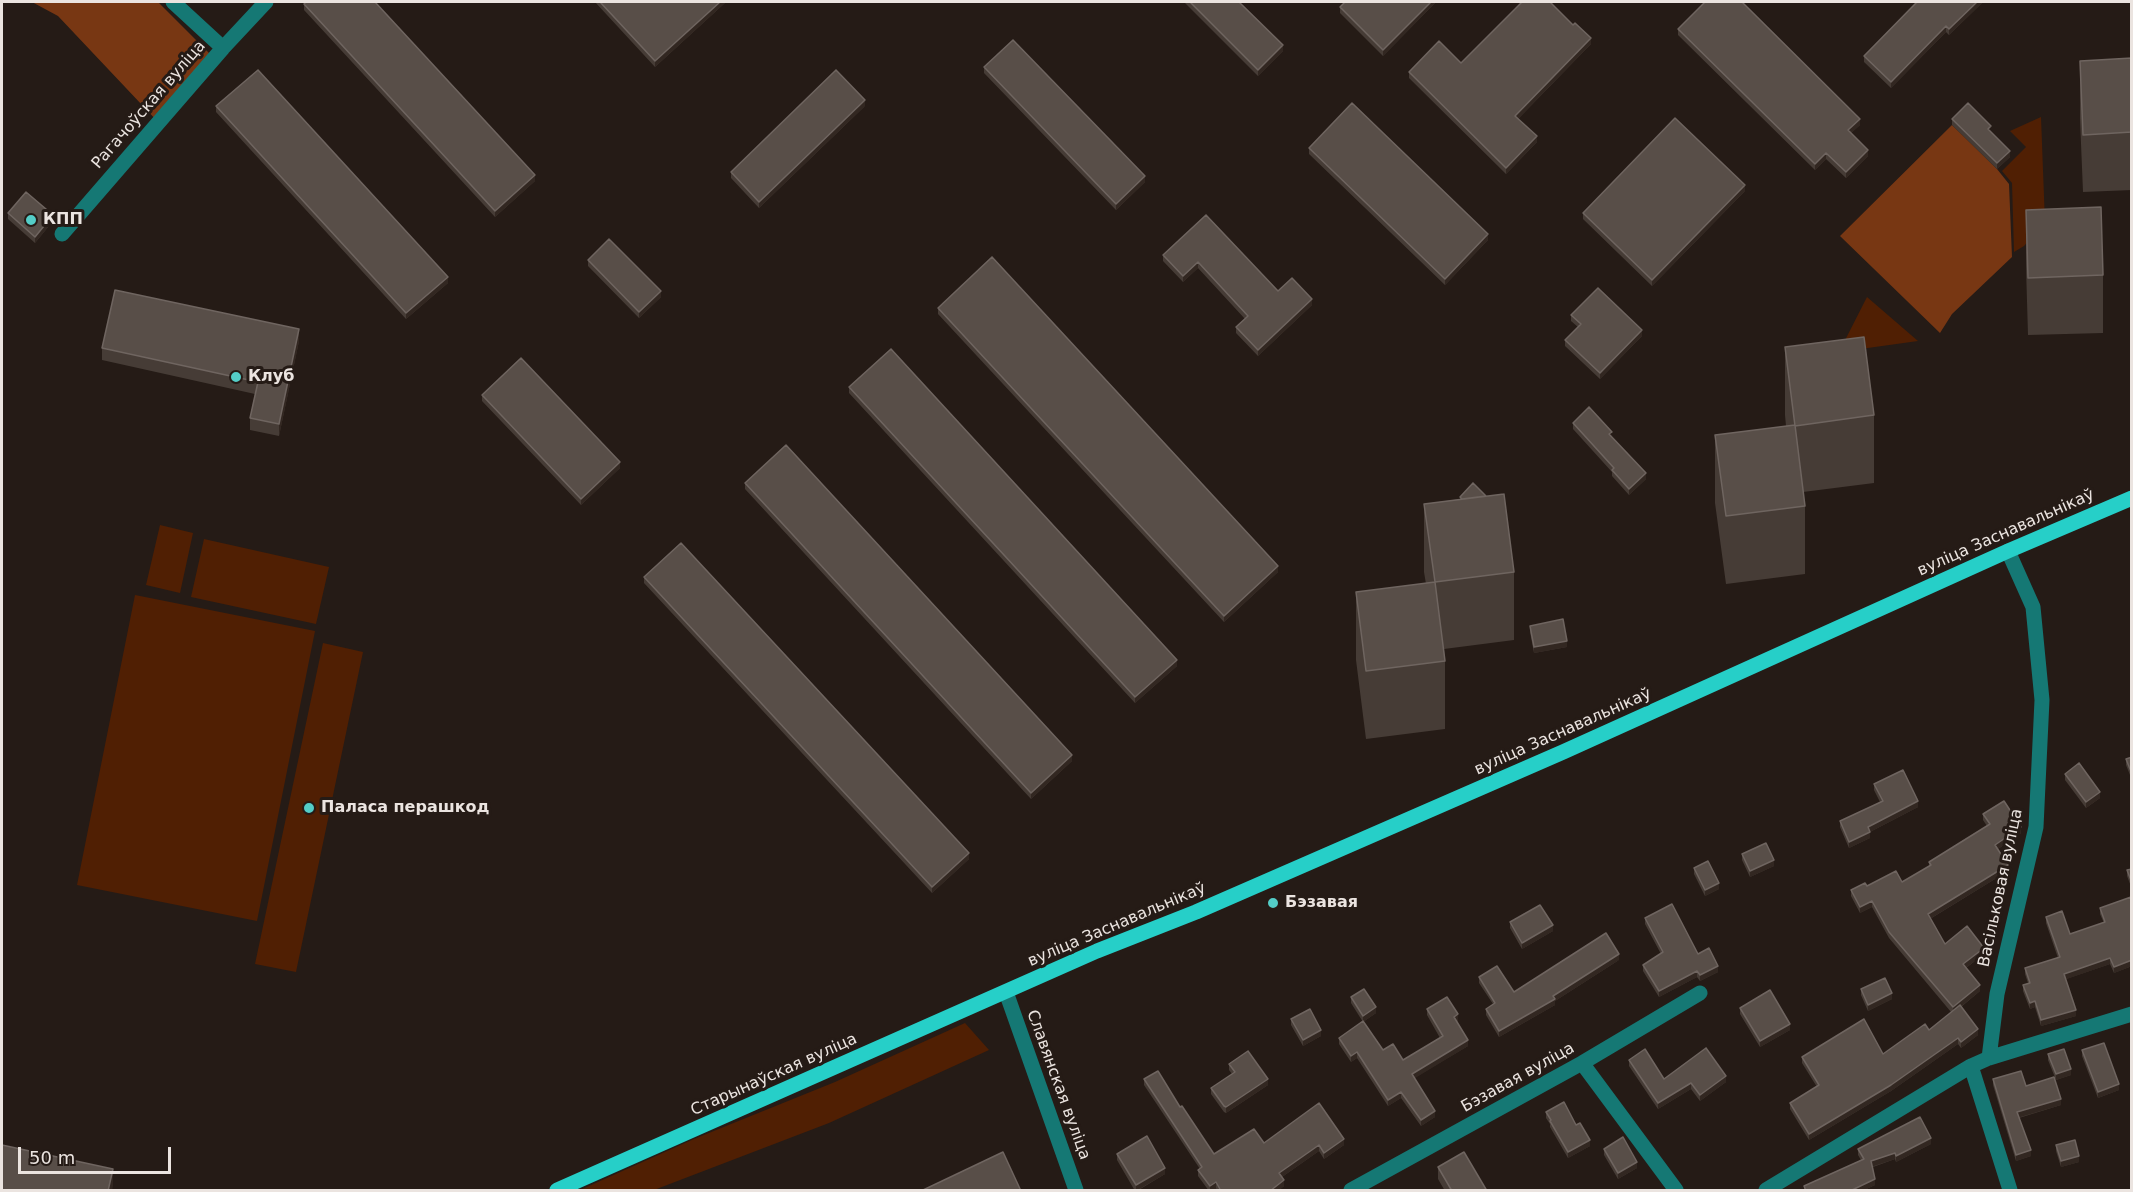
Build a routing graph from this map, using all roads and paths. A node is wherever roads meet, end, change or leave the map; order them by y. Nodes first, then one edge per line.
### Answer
1 (173, 2) edge
2 (267, 2) edge
3 (223, 48) junction
4 (62, 234) dead end
5 (2132, 498) edge
6 (2008, 551) junction
7 (1006, 992) junction
8 (1700, 993) dead end
9 (2132, 1014) edge
10 (1989, 1058) junction
11 (1582, 1063) junction
12 (1971, 1066) junction
13 (557, 1191) edge
14 (1076, 1191) edge
15 (1351, 1191) edge
16 (1676, 1191) edge
17 (1766, 1191) edge
18 (2010, 1191) edge

1 - 3 street
2 - 3 street, Рагачоўская вуліца
3 - 4 street, Рагачоўская вуліца
5 - 6 main road, вуліца Заснавальнікаў
6 - 7 main road, вуліца Заснавальнікаў
6 - 10 street, Васільковая вуліца
7 - 13 main road, Старынаўская вуліца
7 - 14 street, Славянская вуліца
8 - 11 street, Бэзавая вуліца
9 - 10 street
10 - 12 street
11 - 15 street, Бэзавая вуліца
11 - 16 street
12 - 17 street
12 - 18 street

